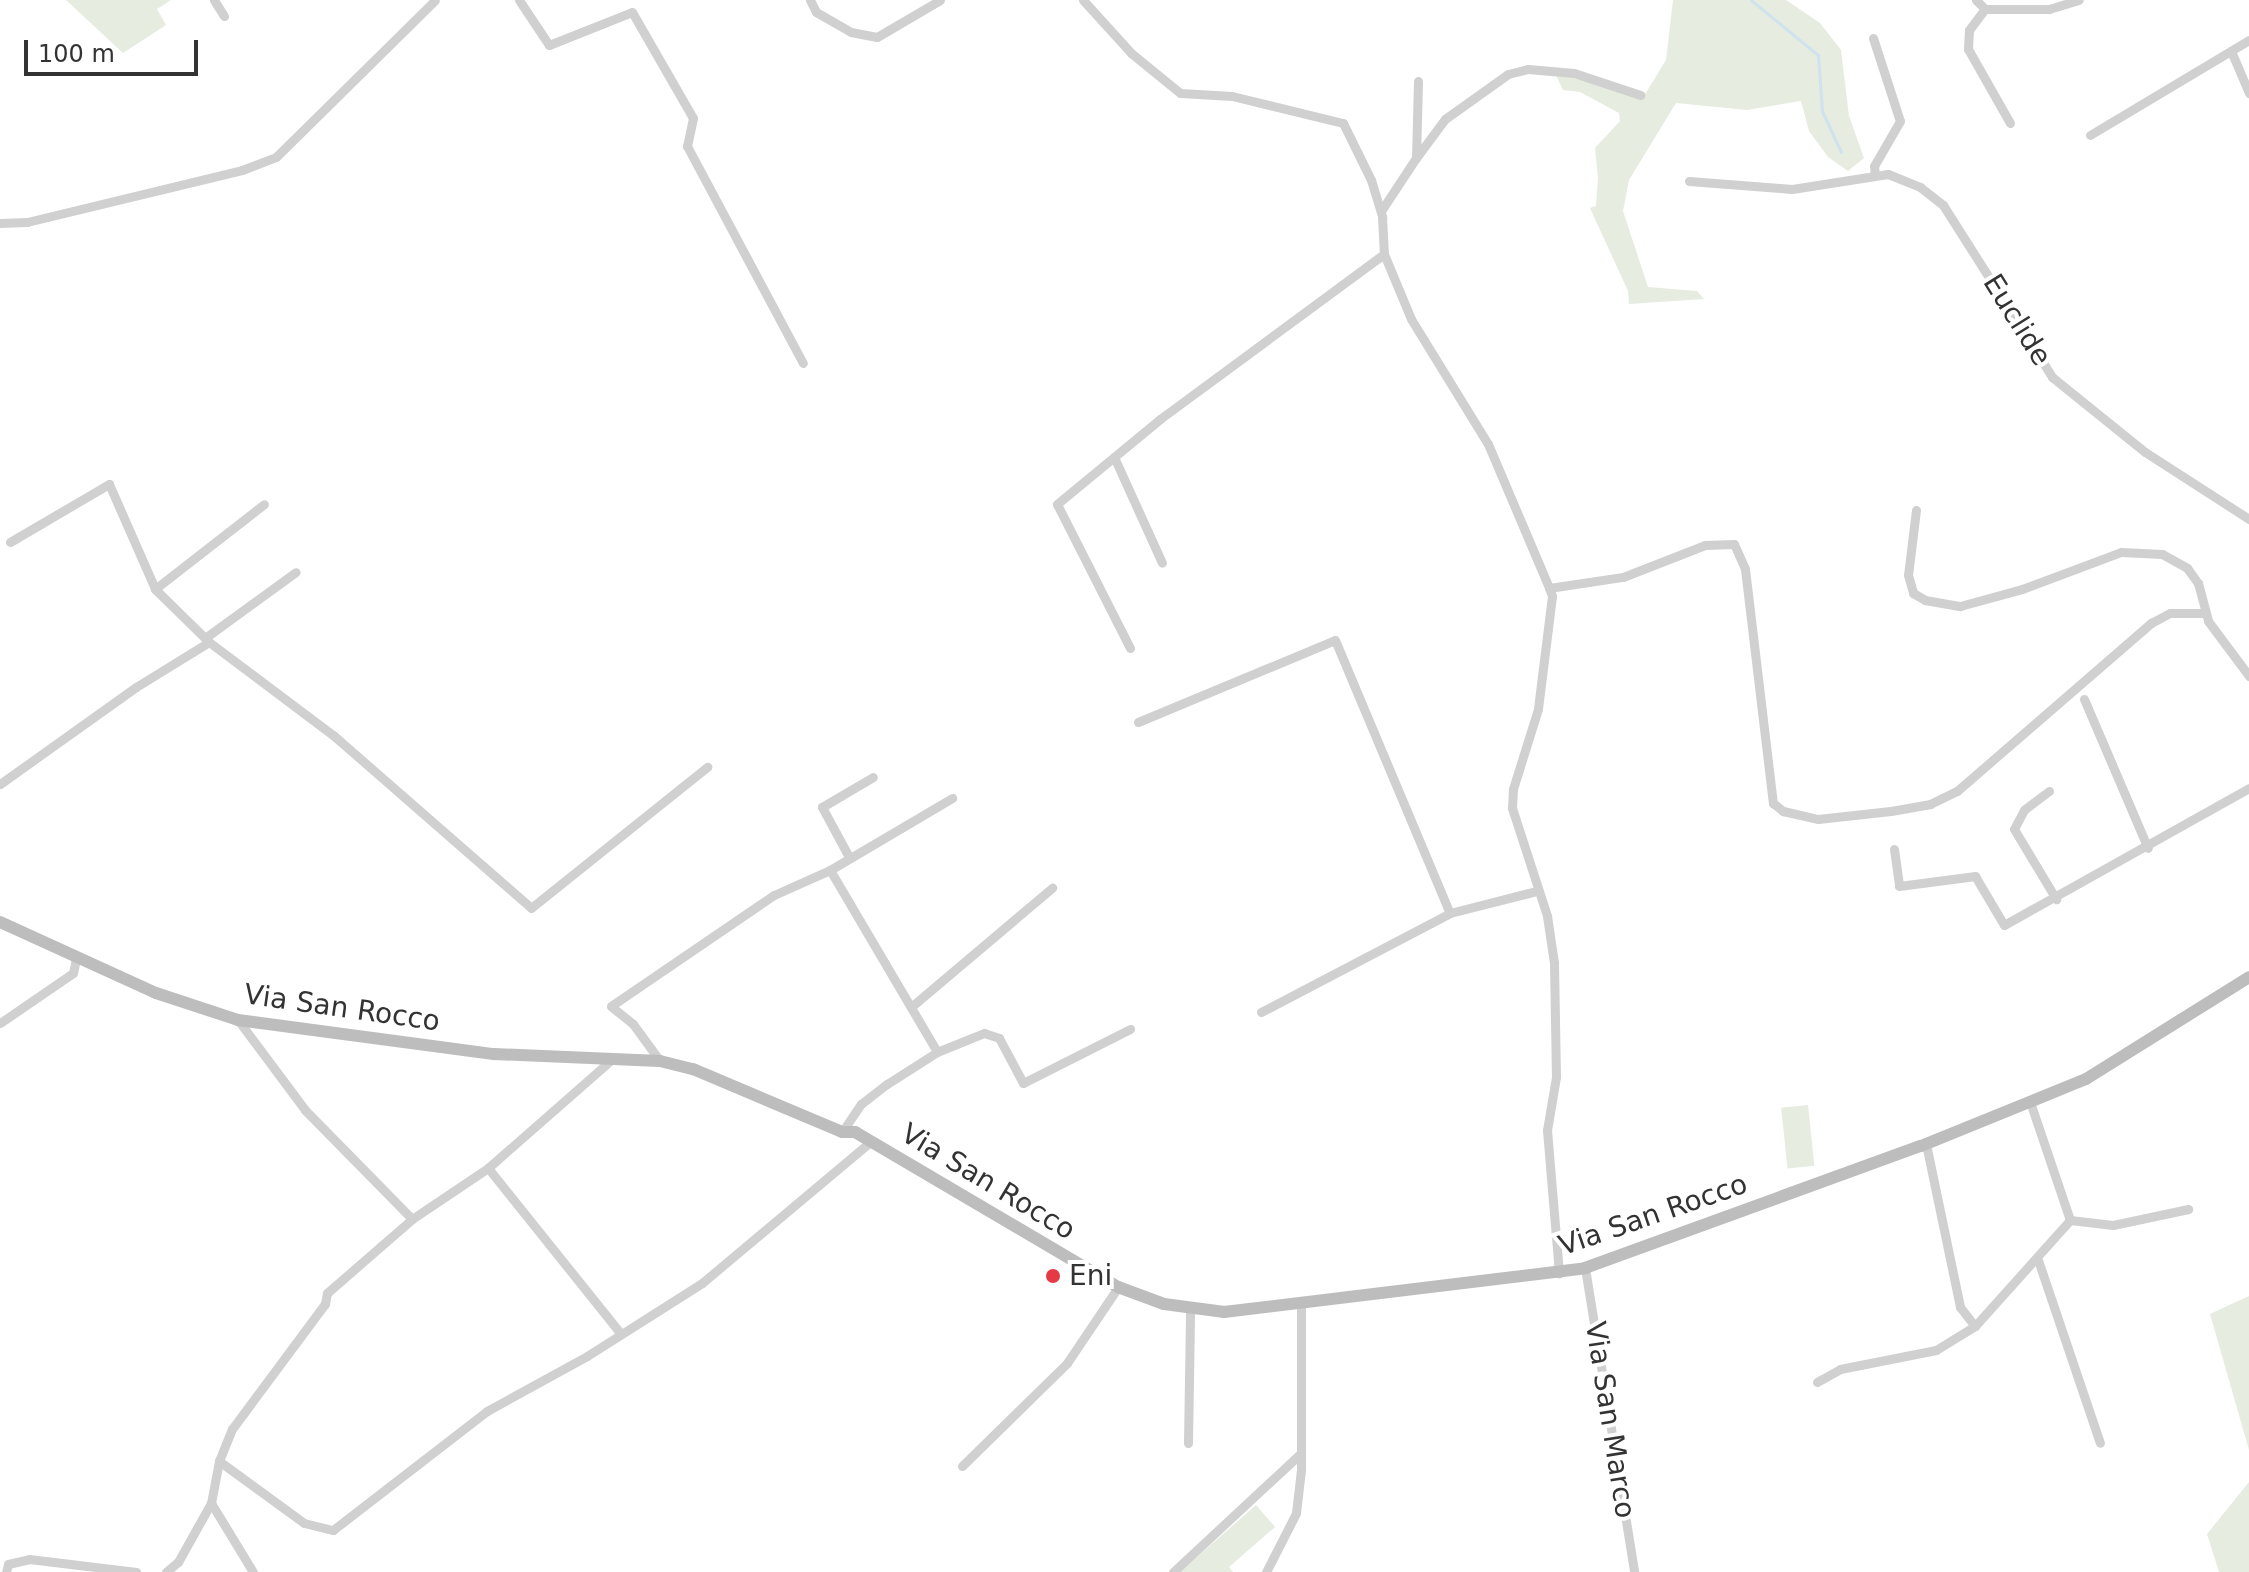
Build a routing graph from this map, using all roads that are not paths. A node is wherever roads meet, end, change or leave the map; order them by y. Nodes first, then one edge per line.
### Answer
1 (214, 0) edge
2 (435, 0) edge
3 (519, 0) edge
4 (810, 0) edge
5 (940, 0) edge
6 (1083, 0) edge
7 (1976, 0) edge
8 (2079, 0) edge
9 (1985, 9) junction
10 (224, 16) dead end
11 (1873, 38) dead end
12 (2249, 40) edge
13 (2231, 51) junction
14 (1418, 81) dead end
15 (2249, 93) edge
16 (1640, 95) dead end
17 (2010, 123) dead end
18 (2090, 135) dead end
19 (1416, 158) junction
20 (1875, 175) junction
21 (1689, 181) dead end
22 (1381, 211) junction
23 (0, 223) edge
24 (1384, 254) junction
25 (803, 363) dead end
26 (1114, 457) junction
27 (264, 504) dead end
28 (1916, 510) dead end
29 (2249, 519) edge
30 (10, 542) dead end
31 (1162, 563) dead end
32 (296, 572) dead end
33 (1549, 588) junction
34 (155, 589) junction
35 (2205, 613) junction
36 (207, 640) junction
37 (1130, 648) dead end
38 (2249, 676) edge
39 (2084, 699) dead end
40 (1138, 722) dead end
41 (707, 767) dead end
42 (873, 777) dead end
43 (0, 784) edge
44 (2249, 788) edge
45 (2049, 791) dead end
46 (952, 798) dead end
47 (2148, 848) junction
48 (1894, 849) dead end
49 (849, 857) junction
50 (830, 870) junction
51 (1052, 888) dead end
52 (1536, 891) junction
53 (2056, 899) junction
54 (1450, 913) junction
55 (0, 922) edge
56 (76, 959) junction
57 (2249, 977) edge
58 (911, 1007) junction
59 (1261, 1012) dead end
60 (238, 1020) junction
61 (0, 1023) edge
62 (1130, 1029) dead end
63 (937, 1052) junction
64 (613, 1058) junction
65 (660, 1061) junction
66 (2030, 1102) junction
67 (842, 1132) junction
68 (871, 1141) junction
69 (1926, 1144) junction
70 (488, 1168) junction
71 (2188, 1209) dead end
72 (412, 1219) junction
73 (2070, 1220) junction
74 (2038, 1260) junction
75 (1585, 1268) junction
76 (1559, 1273) junction
77 (1118, 1287) junction
78 (1301, 1303) junction
79 (1190, 1310) junction
80 (1975, 1326) junction
81 (620, 1333) junction
82 (1817, 1382) dead end
83 (1188, 1443) dead end
84 (2100, 1443) dead end
85 (1301, 1453) junction
86 (219, 1461) junction
87 (962, 1466) dead end
88 (211, 1503) junction
89 (6, 1572) edge
90 (136, 1572) edge
91 (166, 1572) edge
92 (253, 1572) edge
93 (1173, 1572) edge
94 (1266, 1572) edge
95 (1634, 1572) edge

1 - 10 street
2 - 23 street
3 - 25 street
4 - 5 street
6 - 22 street
7 - 9 street
8 - 9 street
9 - 17 street
11 - 20 street
12 - 13 street
13 - 15 street
13 - 18 street
14 - 19 street
16 - 19 street
19 - 22 street
20 - 21 street
20 - 29 street, Euclide
22 - 24 street
24 - 26 street
24 - 33 street
26 - 31 street
26 - 37 street
27 - 34 street
28 - 35 street
30 - 34 street
32 - 36 street
33 - 35 street
33 - 52 street
34 - 36 street
35 - 38 street
36 - 41 street
36 - 43 street
39 - 47 street
40 - 54 street
42 - 49 street
44 - 47 street
45 - 53 street
46 - 49 street
47 - 53 street
48 - 53 street
49 - 50 street
50 - 58 street
50 - 65 street
51 - 58 street
52 - 54 street
52 - 76 street
54 - 59 street
55 - 56 street, Via San Rocco
56 - 60 street, Via San Rocco
56 - 61 street
57 - 66 street, Via San Rocco
58 - 63 street
60 - 64 street, Via San Rocco
60 - 72 street
62 - 63 street
63 - 67 street
64 - 65 street, Via San Rocco
64 - 70 street
65 - 67 street, Via San Rocco
66 - 69 street, Via San Rocco
66 - 73 street
67 - 68 street, Via San Rocco
68 - 77 street, Via San Rocco
68 - 81 street
69 - 75 street, Via San Rocco
69 - 80 street
70 - 72 street
70 - 81 street
71 - 73 street
72 - 86 street
73 - 74 street
74 - 80 street
74 - 84 street
75 - 76 street, Via San Rocco
75 - 95 street, Via San Marco
76 - 78 street, Via San Rocco
77 - 79 street, Via San Rocco
77 - 87 street
78 - 79 street, Via San Rocco
78 - 85 street
79 - 83 street
80 - 82 street
81 - 86 street
85 - 93 street
85 - 94 street
86 - 88 street
88 - 91 street
88 - 92 street
89 - 90 street

